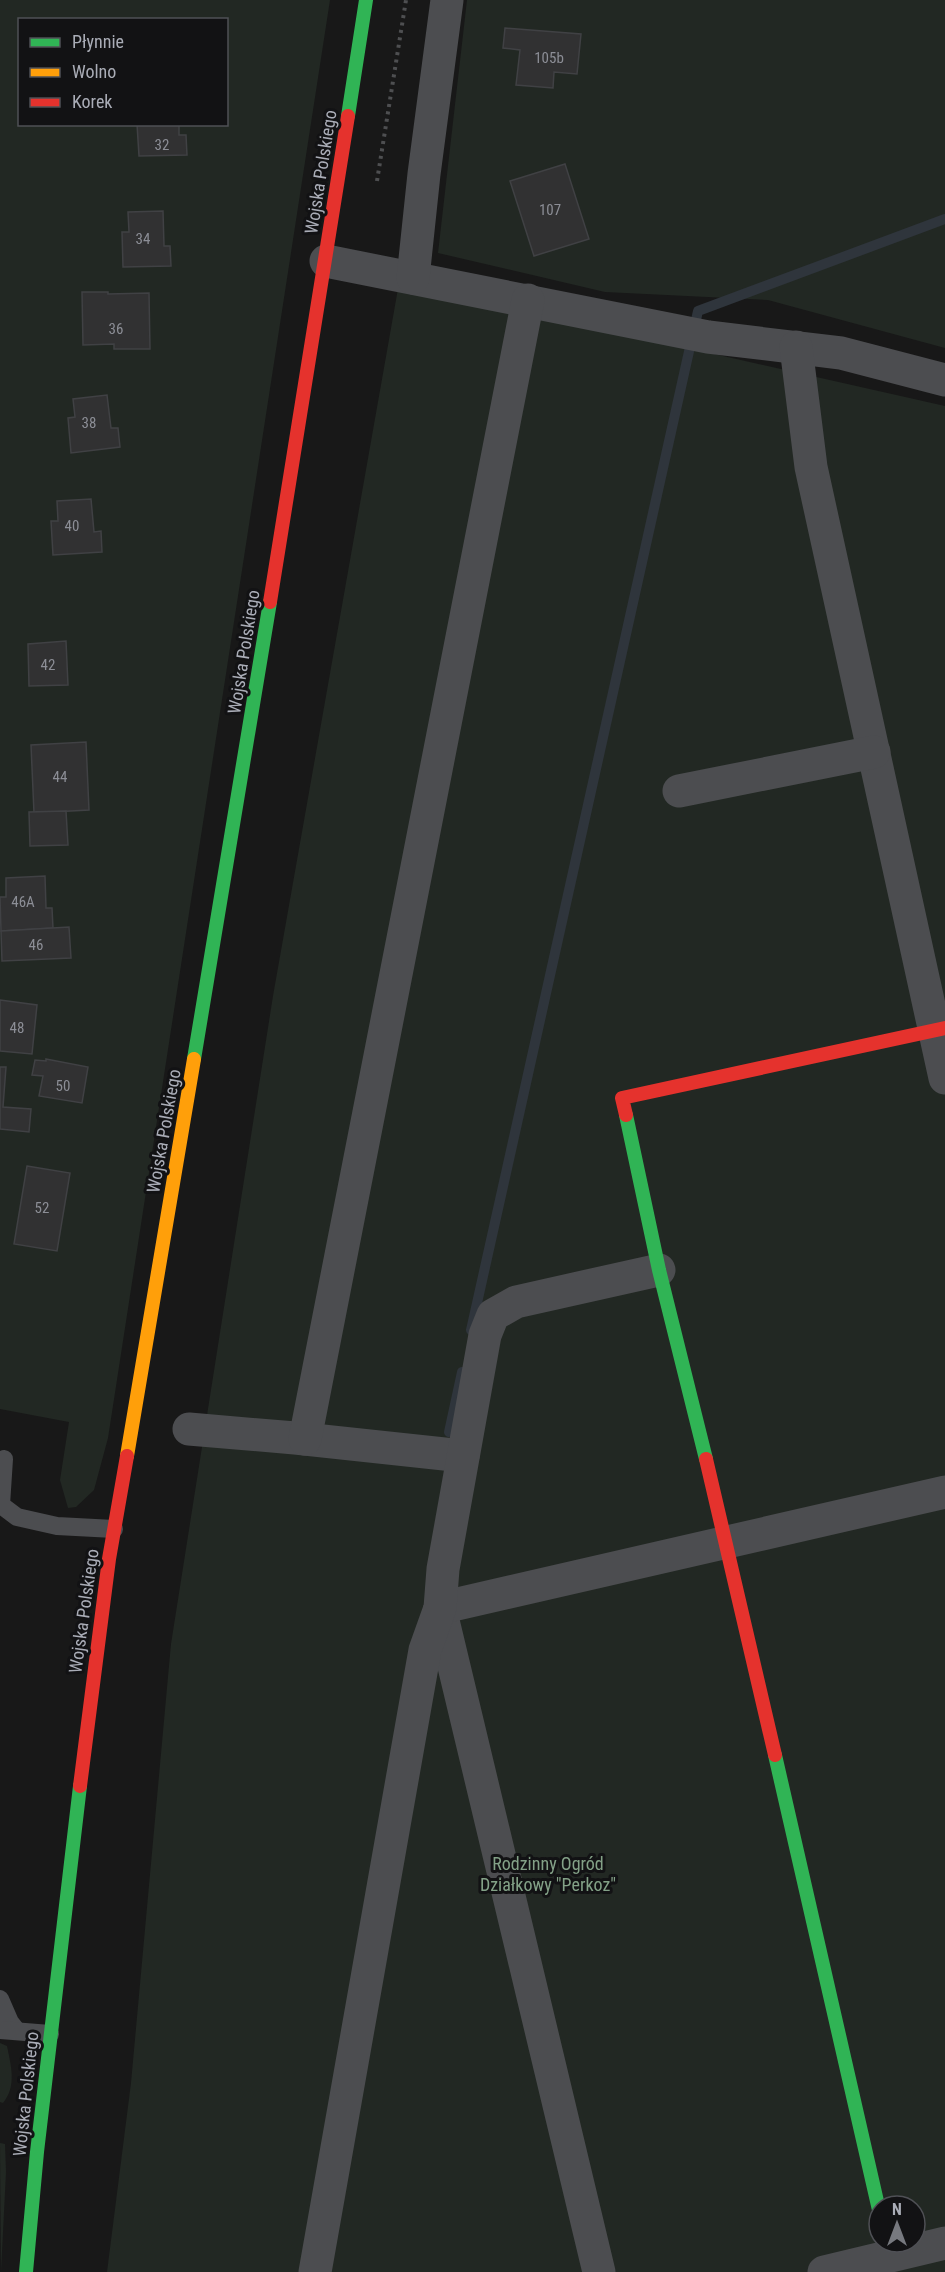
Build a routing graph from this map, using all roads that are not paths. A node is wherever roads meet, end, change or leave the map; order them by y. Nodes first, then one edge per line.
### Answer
1 (366, 0) edge
2 (447, 0) edge
3 (326, 261) junction
4 (413, 278) junction
5 (528, 300) junction
6 (795, 347) junction
7 (945, 380) edge
8 (874, 752) junction
9 (679, 791) dead end
10 (940, 1030) edge
11 (945, 1078) edge
12 (659, 1270) junction
13 (189, 1429) dead end
14 (305, 1439) junction
15 (463, 1456) junction
16 (4, 1459) dead end
17 (945, 1492) edge
18 (1, 1511) edge
19 (114, 1529) junction
20 (726, 1542) junction
21 (440, 1608) junction
22 (0, 1999) edge
23 (8, 2031) edge
24 (50, 2034) junction
25 (875, 2194) edge
26 (945, 2243) edge
27 (880, 2258) edge
28 (26, 2272) edge
29 (315, 2272) edge
30 (599, 2272) edge
31 (824, 2272) edge

1 - 3 street, Wojska Polskiego
2 - 4 street
3 - 4 street
3 - 19 street, Wojska Polskiego
4 - 5 street
5 - 6 street
5 - 14 street
6 - 7 street
6 - 8 street
8 - 9 street
8 - 10 street
10 - 11 street
10 - 12 street
12 - 15 street
12 - 20 street
13 - 14 street
14 - 15 street
15 - 21 street
16 - 18 lane
17 - 20 street
18 - 19 lane
19 - 24 street, Wojska Polskiego
20 - 21 street
20 - 25 street
21 - 29 street
21 - 30 street
22 - 23 lane
23 - 24 lane
24 - 28 street, Wojska Polskiego
26 - 27 street
27 - 31 street

